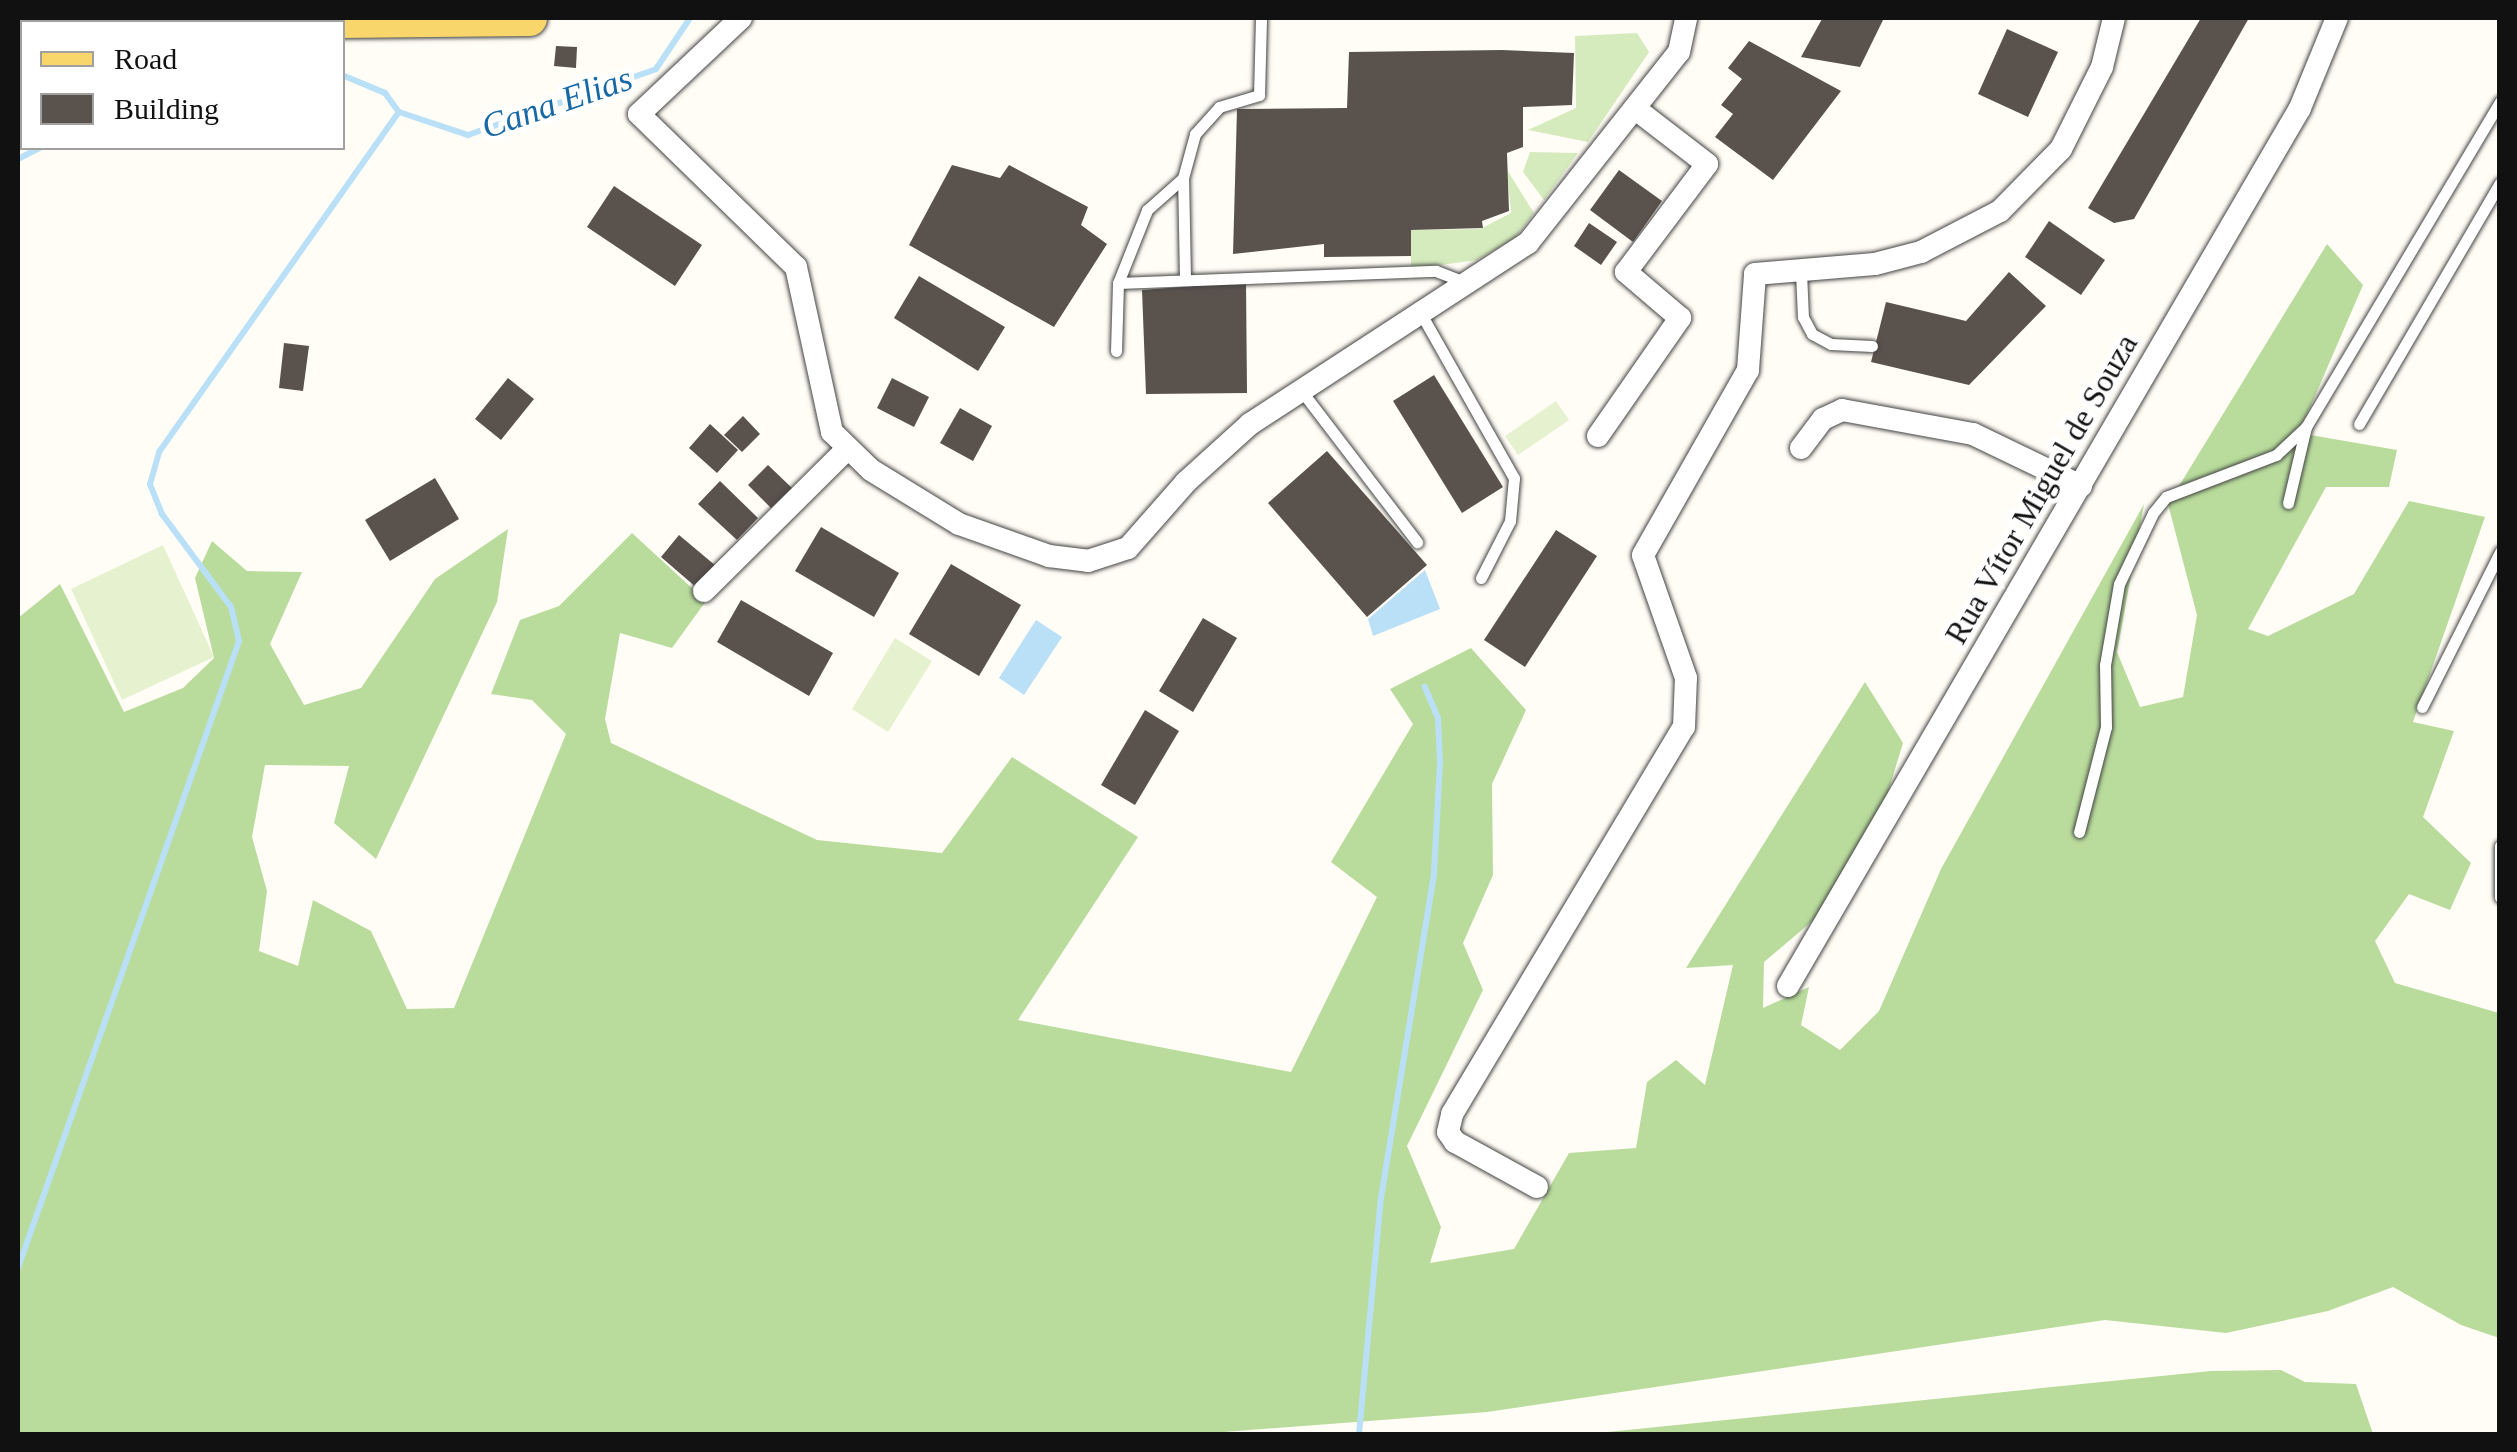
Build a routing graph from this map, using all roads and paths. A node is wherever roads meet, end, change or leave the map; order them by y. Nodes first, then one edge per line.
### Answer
1 (230, 18) edge
2 (529, 18) edge
3 (740, 18) edge
4 (1260, 18) edge
5 (1686, 18) edge
6 (2114, 18) edge
7 (2337, 18) edge
8 (190, 20) edge
9 (2500, 101) edge
10 (1637, 110) junction
11 (1183, 178) junction
12 (2500, 183) edge
13 (1801, 272) junction
14 (1185, 279) junction
15 (1118, 283) junction
16 (1468, 283) junction
17 (1420, 312) junction
18 (1872, 346) dead end
19 (1116, 351) dead end
20 (1300, 389) junction
21 (2359, 424) dead end
22 (2306, 427) junction
23 (1598, 436) dead end
24 (1801, 448) dead end
25 (846, 450) junction
26 (2081, 486) junction
27 (2288, 504) dead end
28 (1417, 542) dead end
29 (2500, 552) edge
30 (1481, 578) dead end
31 (704, 591) dead end
32 (2422, 707) dead end
33 (2079, 832) dead end
34 (2500, 846) edge
35 (2500, 897) edge
36 (1788, 986) dead end
37 (1537, 1187) dead end

1 - 2 main road
1 - 8 main road
3 - 25 street
4 - 11 lane
5 - 10 street
6 - 13 street
7 - 26 street, Rua Vítor Miguel de Souza
9 - 22 lane
10 - 16 street
10 - 23 street
11 - 14 lane
11 - 15 lane
12 - 21 lane
13 - 18 lane
13 - 37 street
14 - 15 lane
14 - 16 lane
15 - 19 lane
16 - 17 street
17 - 20 street
17 - 30 lane
20 - 25 street
20 - 28 lane
22 - 27 lane
22 - 33 lane
24 - 26 street
25 - 31 street
26 - 36 street, Rua Vítor Miguel de Souza
29 - 32 lane
34 - 35 lane

